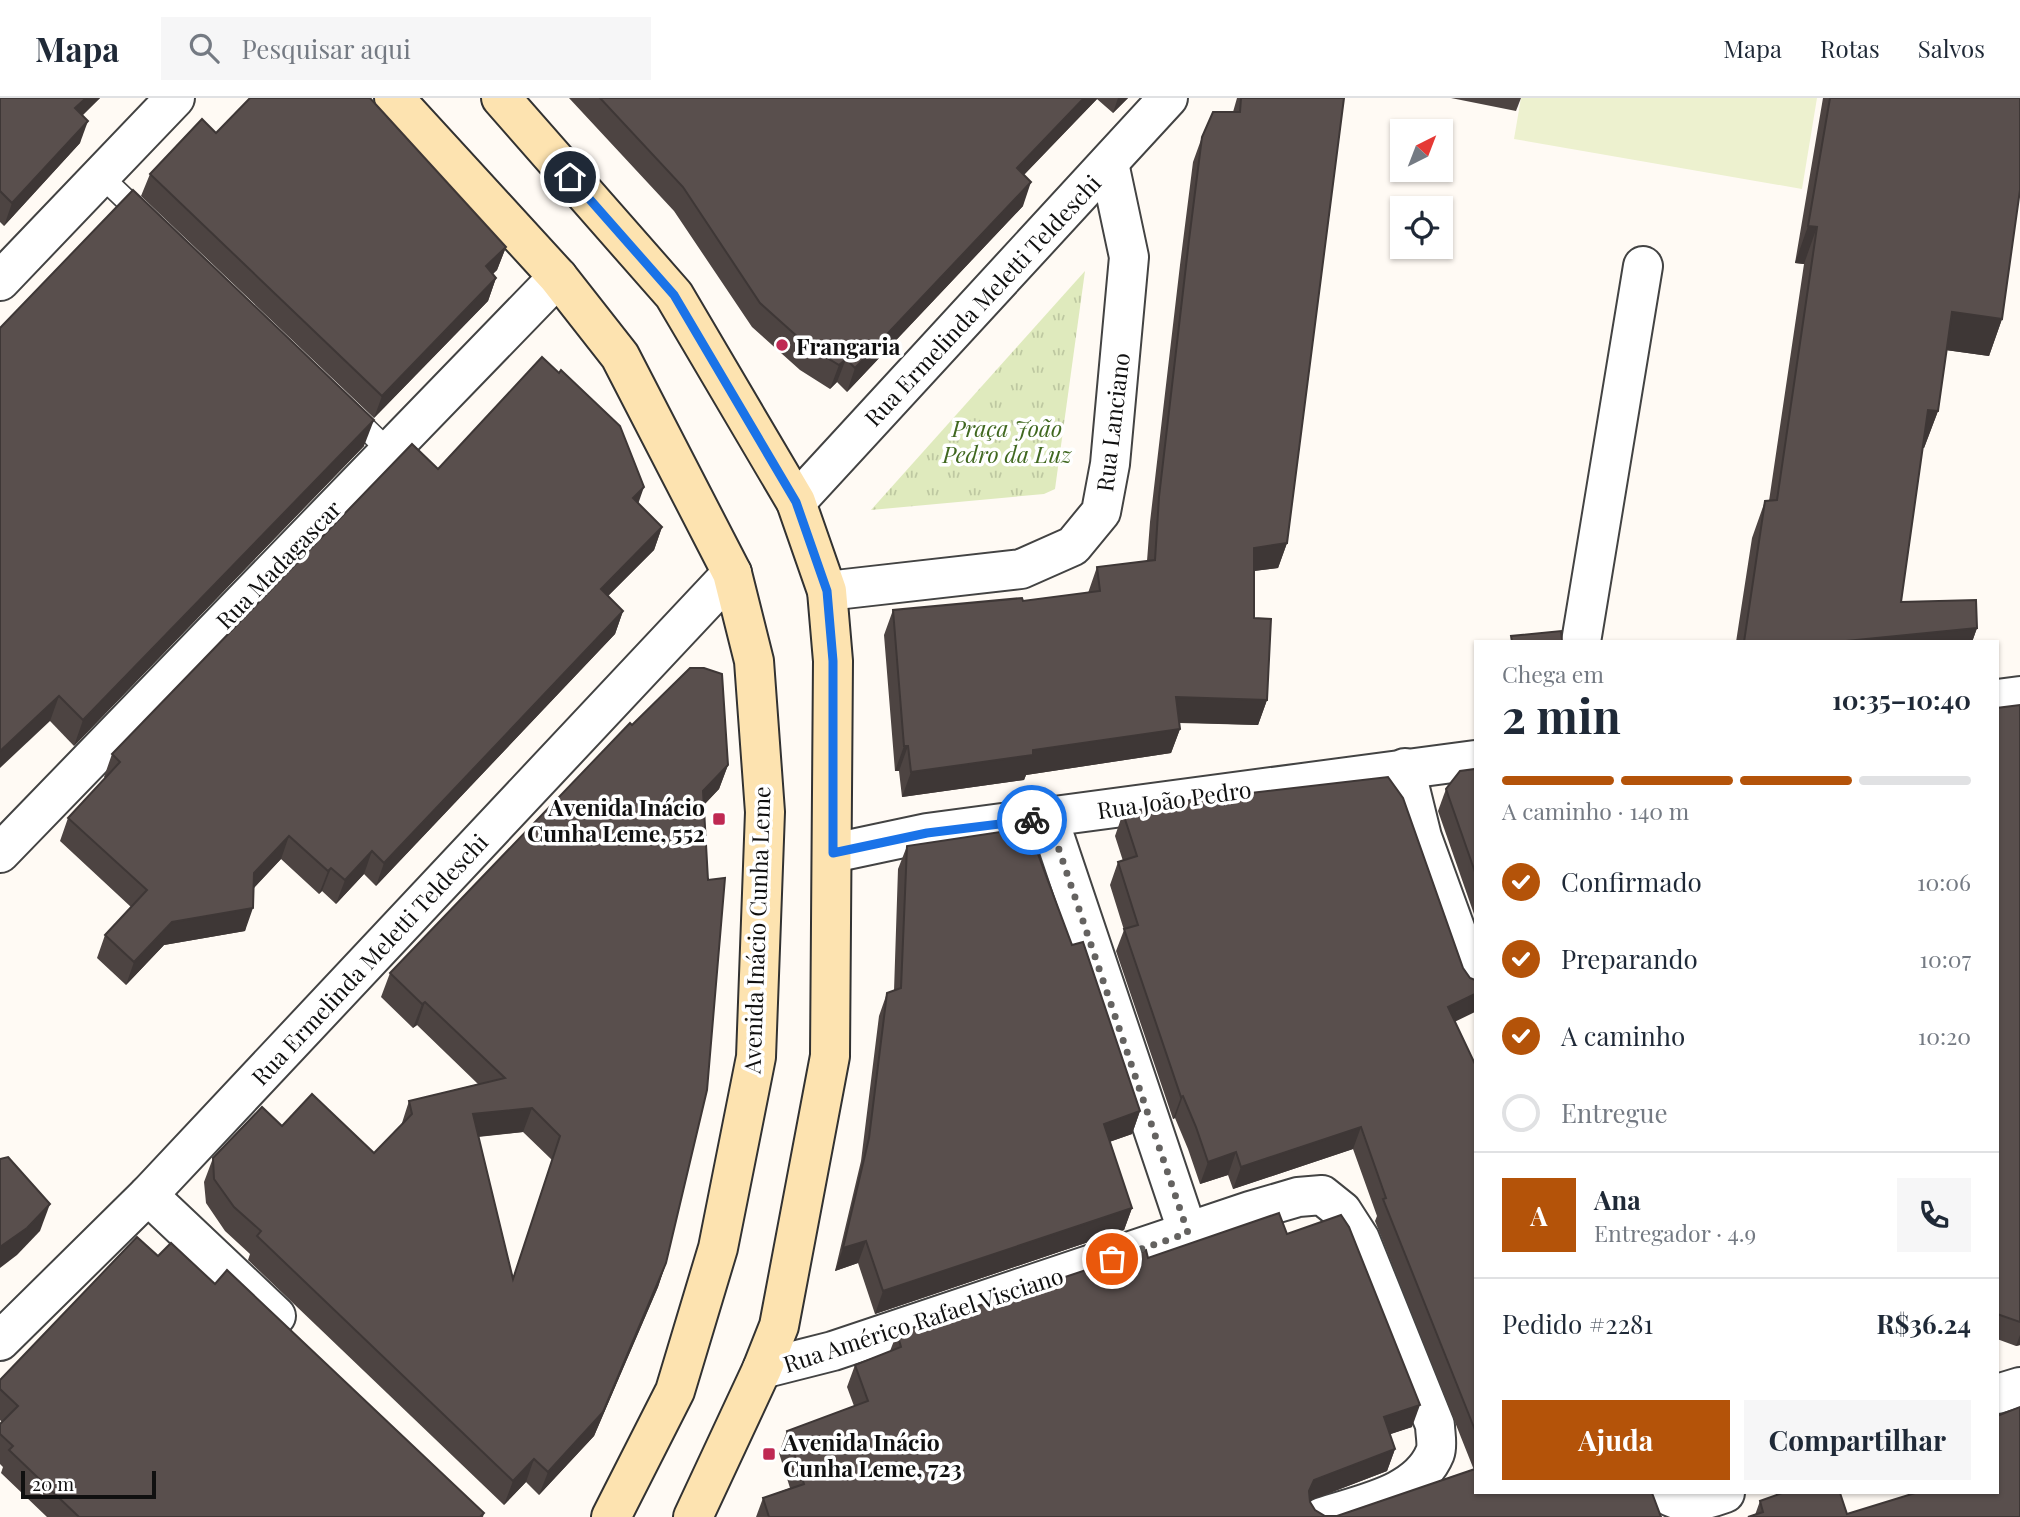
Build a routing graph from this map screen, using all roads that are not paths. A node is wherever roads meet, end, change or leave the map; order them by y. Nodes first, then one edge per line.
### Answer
1 (175, 98) edge
2 (394, 98) edge
3 (501, 98) edge
4 (1168, 98) edge
5 (1108, 163) junction
6 (101, 176) junction
7 (160, 232) edge
8 (1643, 267) dead end
9 (558, 278) junction
10 (0, 281) edge
11 (329, 393) edge
12 (388, 450) junction
13 (796, 502) junction
14 (732, 573) junction
15 (827, 591) junction
16 (1581, 640) edge
17 (2020, 696) edge
18 (1999, 699) edge
19 (1474, 760) edge
20 (1405, 768) junction
21 (1048, 817) junction
22 (0, 853) edge
23 (833, 853) junction
24 (1474, 980) edge
25 (148, 1195) junction
26 (1188, 1233) junction
27 (298, 1337) edge
28 (0, 1340) edge
29 (762, 1369) junction
30 (2020, 1387) edge
31 (1999, 1393) edge
32 (1666, 1494) edge
33 (1714, 1497) edge
34 (611, 1517) edge
35 (693, 1517) edge
36 (1322, 1517) edge

1 - 6 street
2 - 9 street, Avenida Inácio Cunha Leme
3 - 13 street
4 - 5 street, Rua Ermelinda Meletti Teldeschi
5 - 13 street, Rua Ermelinda Meletti Teldeschi
5 - 15 street, Rua Lanciano
6 - 7 lane
6 - 10 street
8 - 16 street
9 - 12 street, Rua Madagascar
9 - 14 street, Avenida Inácio Cunha Leme
11 - 12 lane
12 - 22 street, Rua Madagascar
13 - 15 street
14 - 25 street, Rua Ermelinda Meletti Teldeschi
14 - 34 street, Avenida Inácio Cunha Leme
15 - 23 street
17 - 18 street
19 - 20 street, Rua João Pedro
20 - 21 street, Rua João Pedro
20 - 24 street
21 - 23 street, Rua João Pedro
21 - 26 street
23 - 29 street
25 - 27 street
25 - 28 street, Rua Ermelinda Meletti Teldeschi
26 - 29 street, Rua Américo Rafael Visciano
26 - 36 street, Rua Américo Rafael Visciano
29 - 35 street
30 - 31 street
32 - 33 street

